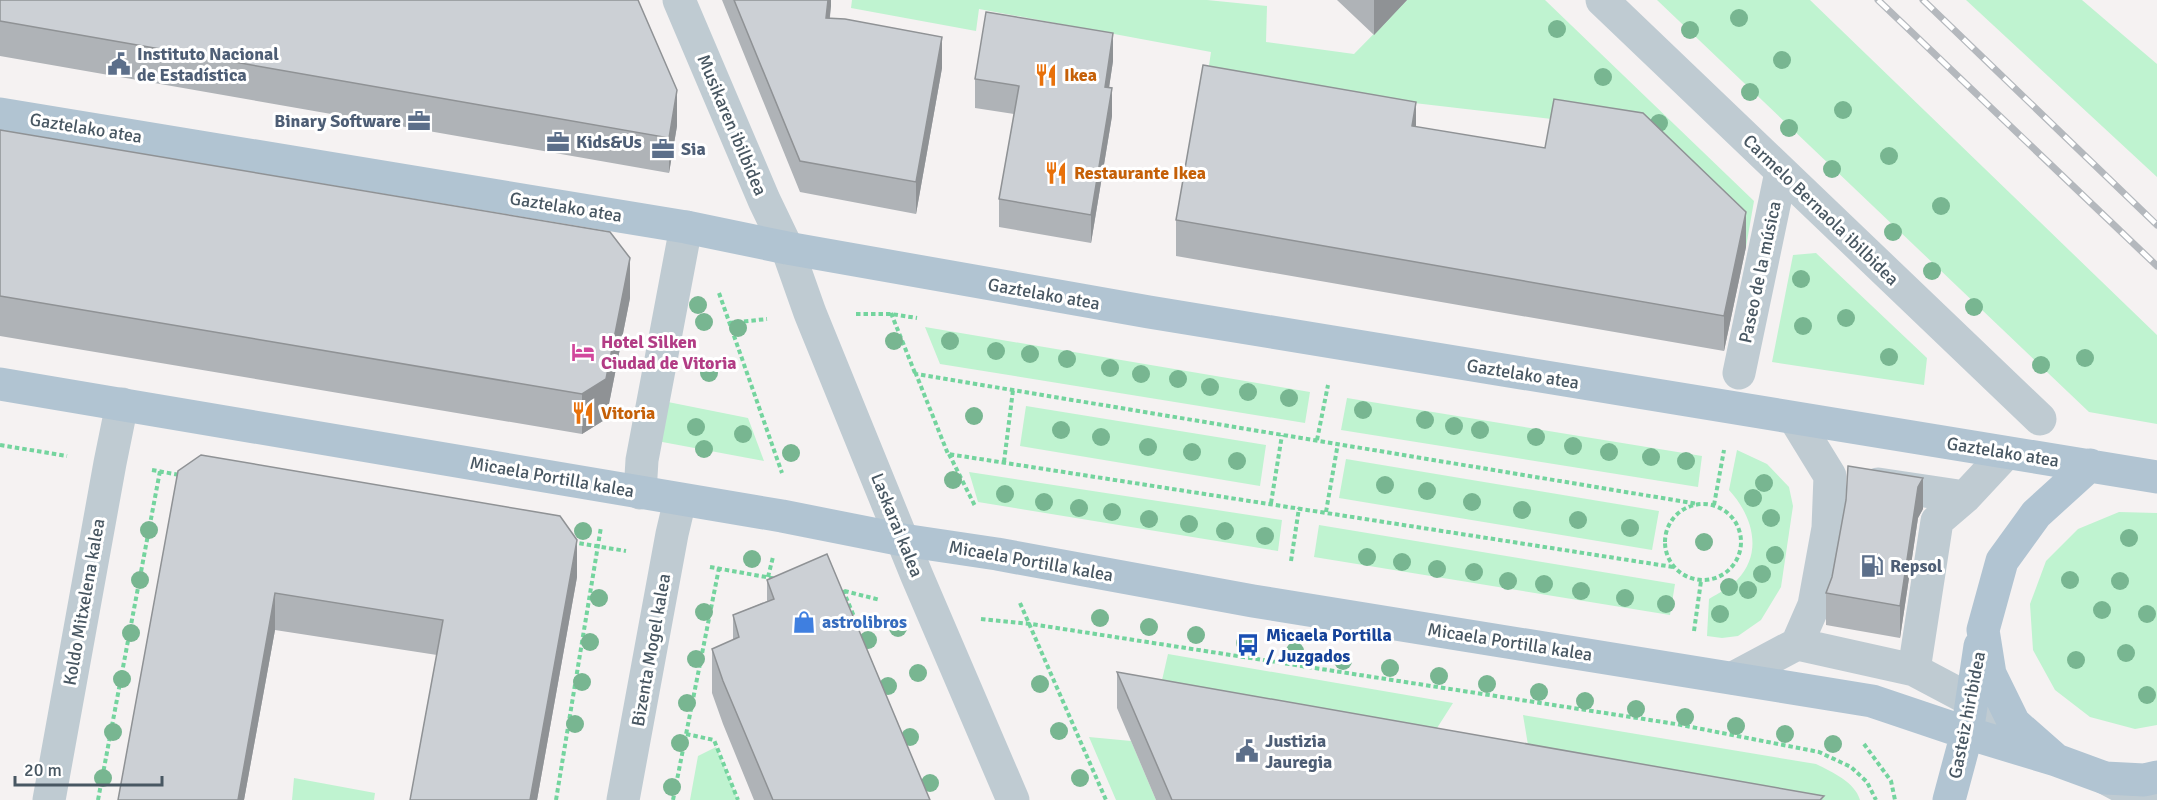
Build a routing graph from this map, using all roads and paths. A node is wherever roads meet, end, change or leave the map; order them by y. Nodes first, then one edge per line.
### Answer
1 (679, 0) edge
2 (1602, 0) edge
3 (0, 114) edge
4 (1781, 172) junction
5 (686, 227) junction
6 (787, 249) junction
7 (677, 276) junction
8 (810, 314) junction
9 (927, 319) dead end
10 (729, 323) junction
11 (1739, 373) dead end
12 (1328, 382) dead end
13 (0, 384) edge
14 (1013, 390) junction
15 (122, 404) junction
16 (1794, 419) junction
17 (2040, 419) dead end
18 (1282, 435) junction
19 (1317, 440) junction
20 (1338, 443) junction
21 (2006, 453) junction
22 (948, 454) junction
23 (1005, 462) junction
24 (2090, 465) junction
25 (160, 471) dead end
26 (783, 476) dead end
27 (1830, 476) junction
28 (2157, 477) edge
29 (640, 493) junction
30 (1965, 497) junction
31 (680, 500) junction
32 (1271, 503) junction
33 (1698, 504) junction
34 (1299, 508) junction
35 (1326, 512) junction
36 (903, 540) junction
37 (598, 546) dead end
38 (997, 554) junction
39 (1291, 561) dead end
40 (1673, 567) junction
41 (719, 568) dead end
42 (843, 590) edge
43 (856, 623) edge
44 (1983, 630) junction
45 (1797, 644) junction
46 (1914, 670) junction
47 (1733, 678) junction
48 (1971, 700) junction
49 (2014, 723) junction
50 (1967, 733) junction
51 (686, 734) junction
52 (2056, 760) junction
53 (2157, 777) edge
54 (2105, 778) junction
55 (49, 800) edge
56 (99, 800) edge
57 (556, 800) edge
58 (623, 800) edge
59 (673, 800) edge
60 (738, 800) edge
61 (1013, 800) edge
62 (1106, 800) edge
63 (1949, 800) edge
64 (2147, 800) edge

1 - 6 street, Musikaren ibilbidea
2 - 4 street, Carmelo Bernaola ibilbidea
3 - 5 main road, Gaztelako atea
4 - 11 street, Paseo de la música
4 - 17 street, Carmelo Bernaola ibilbidea
5 - 6 main road, Gaztelako atea
5 - 7 street
6 - 8 street, Laskarai kalea
6 - 16 main road, Gaztelako atea
7 - 10 path
7 - 29 street
8 - 9 path
8 - 10 path
8 - 36 street, Laskarai kalea
10 - 26 path
12 - 19 path
13 - 15 main road, Micaela Portilla kalea
14 - 18 path
14 - 22 path
14 - 23 path
15 - 29 main road, Micaela Portilla kalea
15 - 55 street, Koldo Mitxelena kalea
16 - 21 main road, Gaztelako atea
16 - 27 street
18 - 19 path
18 - 32 path
19 - 20 path
20 - 33 path
20 - 35 path
21 - 24 main road, Gaztelako atea
21 - 30 street
22 - 23 path
22 - 38 path
23 - 32 path
24 - 28 main road, Gaztelako atea
24 - 44 main road, Gaztelako atea
25 - 56 path
27 - 30 street
27 - 45 street
29 - 31 main road, Micaela Portilla kalea
30 - 46 street
31 - 36 main road, Micaela Portilla kalea
31 - 58 street, Bizenta Mogel kalea
32 - 34 path
33 - 40 path
33 - 40 path
34 - 35 path
34 - 39 path
35 - 40 path
36 - 38 main road, Micaela Portilla kalea
36 - 61 street, Laskarai kalea
37 - 57 path
38 - 47 main road, Micaela Portilla kalea
38 - 62 path
41 - 51 path
42 - 43 path
44 - 48 main road, Gasteiz hiribidea
44 - 49 main road, Gaztelako atea
45 - 46 street
45 - 47 street
46 - 48 street
47 - 50 main road, Micaela Portilla kalea
48 - 49 street
48 - 50 main road, Gasteiz hiribidea
49 - 52 main road, Gaztelako atea
50 - 52 main road, Micaela Portilla kalea
50 - 63 main road, Gasteiz hiribidea
51 - 59 path
51 - 60 path
52 - 54 main road, Gaztelako atea
53 - 54 main road, Gaztelako atea
54 - 64 street

